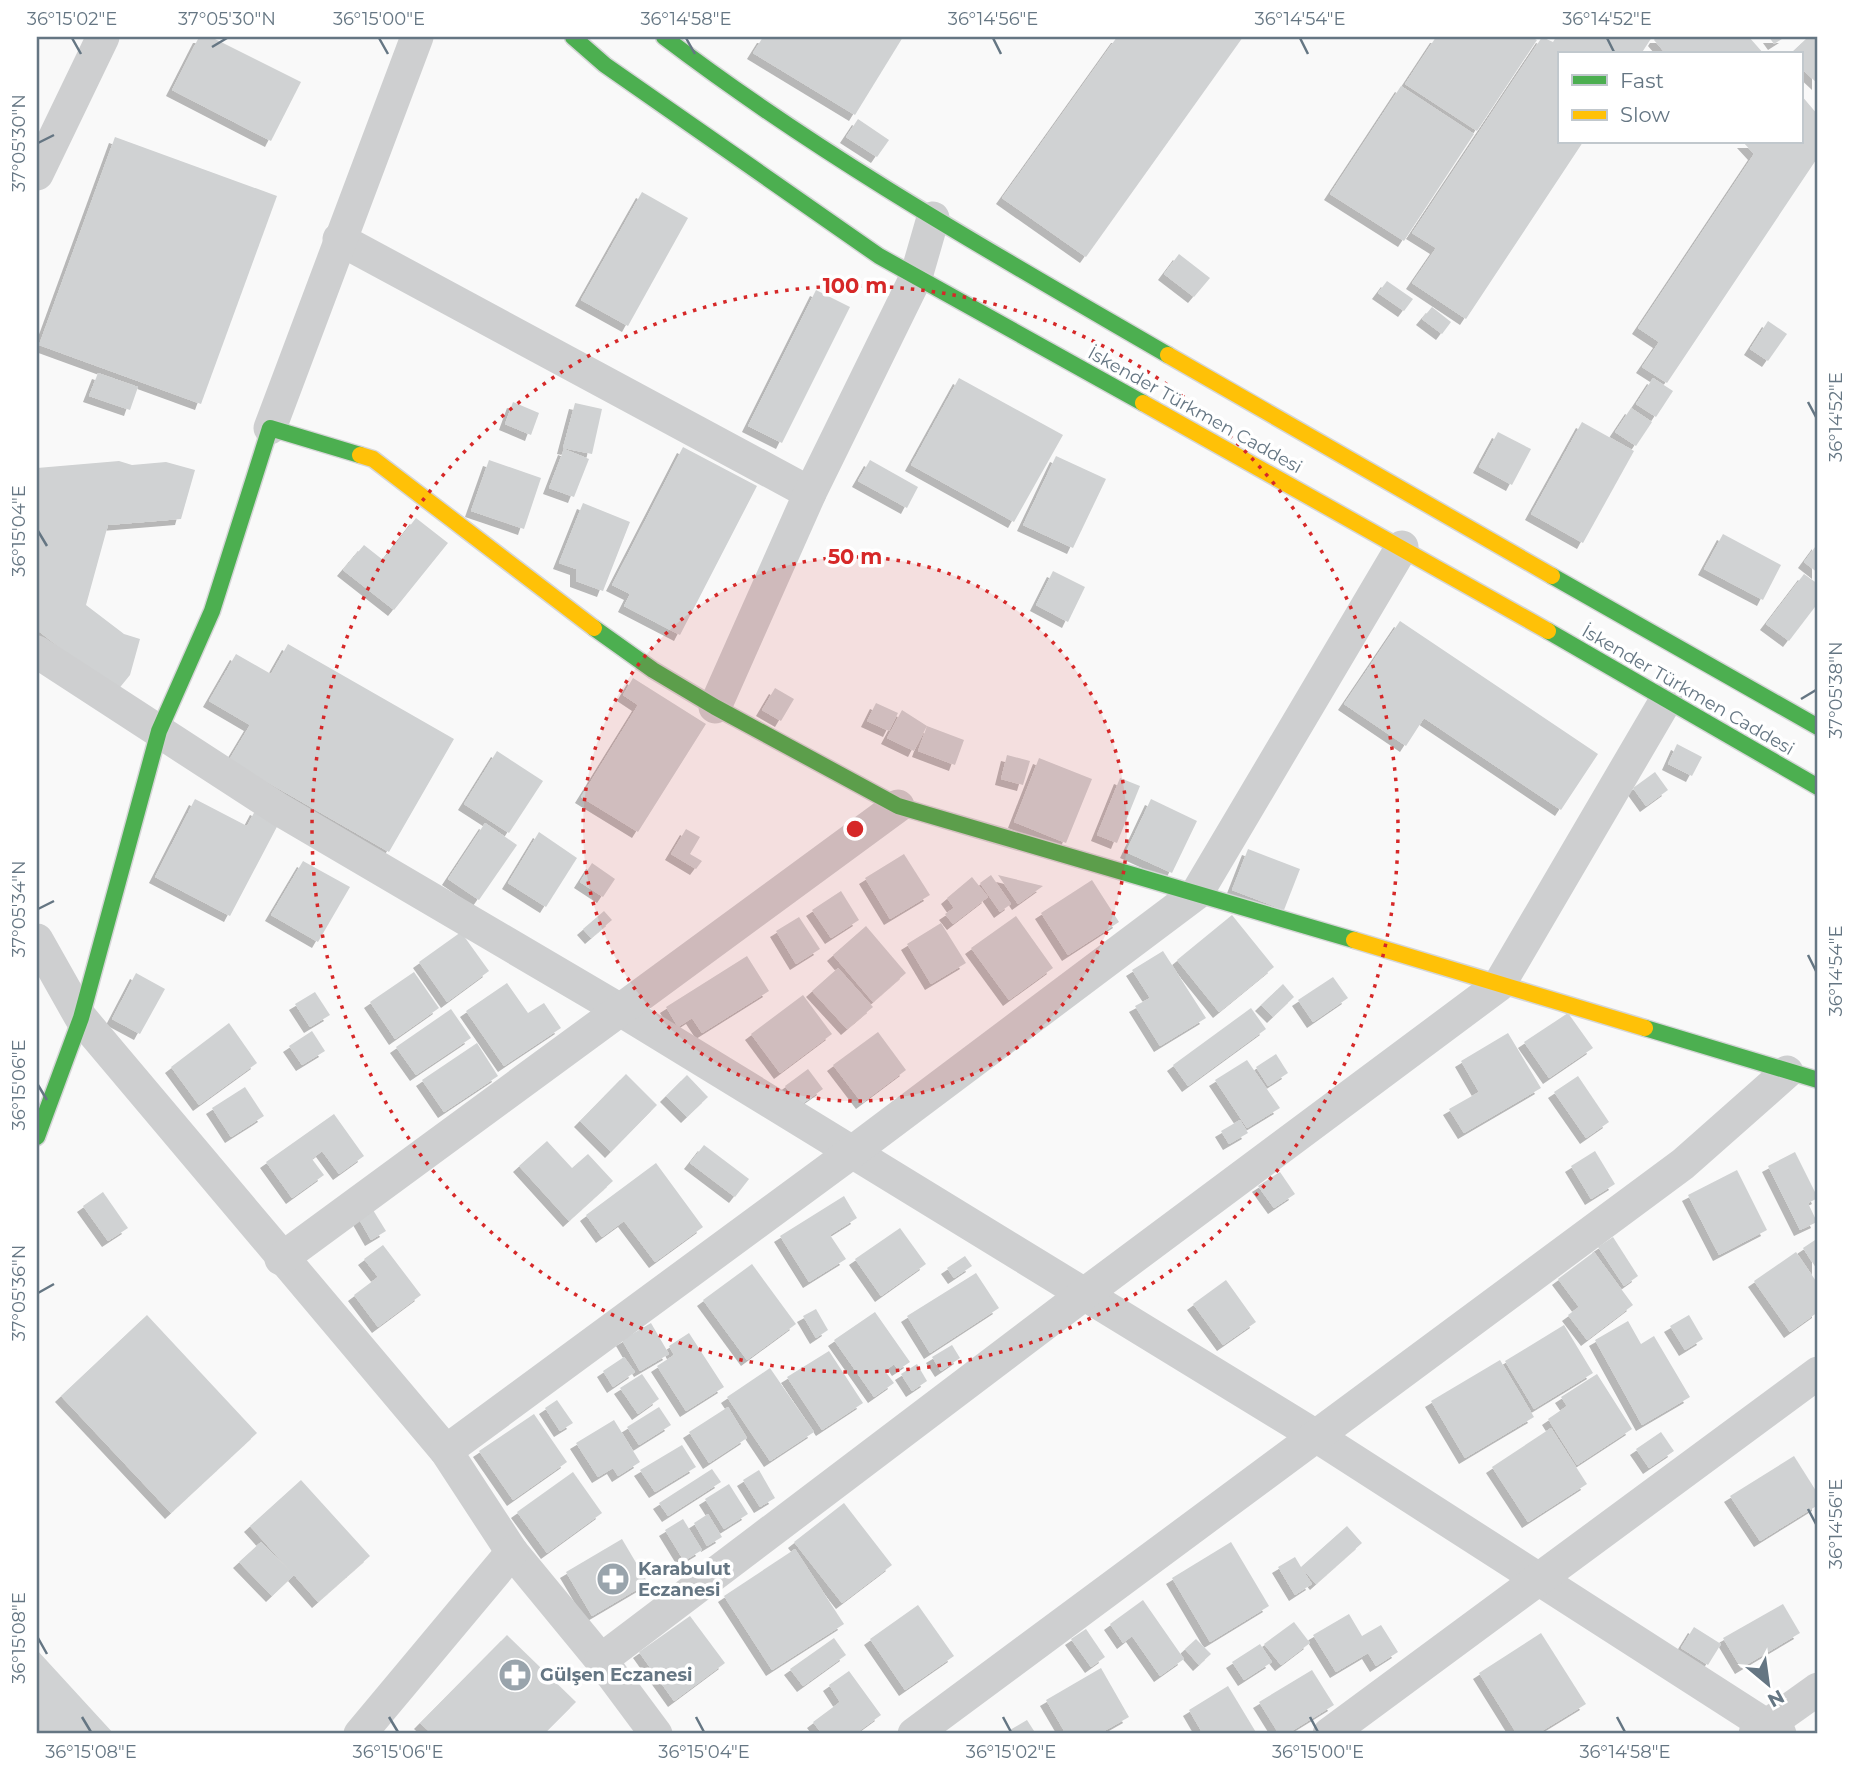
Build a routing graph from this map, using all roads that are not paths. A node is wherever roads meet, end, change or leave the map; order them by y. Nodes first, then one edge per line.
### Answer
1 (103, 37) edge
2 (417, 37) edge
3 (573, 37) edge
4 (674, 40) edge
5 (37, 174) edge
6 (933, 218) junction
7 (339, 239) junction
8 (916, 277) junction
9 (270, 428) junction
10 (810, 493) junction
11 (1402, 547) junction
12 (37, 652) edge
13 (1666, 699) junction
14 (715, 707) junction
15 (1818, 727) edge
16 (159, 731) junction
17 (1818, 787) edge
18 (898, 806) junction
19 (1197, 893) junction
20 (37, 940) edge
21 (1499, 985) junction
22 (622, 1011) junction
23 (81, 1018) junction
24 (1787, 1072) junction
25 (1818, 1080) edge
26 (37, 1137) edge
27 (852, 1153) junction
28 (281, 1259) junction
29 (1083, 1295) junction
30 (1818, 1373) edge
31 (1316, 1436) junction
32 (446, 1451) junction
33 (512, 1552) junction
34 (1539, 1581) junction
35 (601, 1660) junction
36 (1818, 1689) edge
37 (1767, 1731) edge
38 (360, 1734) edge
39 (656, 1734) edge
40 (914, 1734) edge
41 (1329, 1734) edge

1 - 5 street
2 - 7 street
3 - 8 main road, İskender Türkmen Caddesi
4 - 6 main road, İskender Türkmen Caddesi
6 - 8 street
6 - 15 main road, İskender Türkmen Caddesi
7 - 9 street
7 - 10 street
8 - 10 street
8 - 11 main road, İskender Türkmen Caddesi
9 - 14 main road
9 - 16 main road
10 - 14 street
11 - 13 main road, İskender Türkmen Caddesi
11 - 19 street
12 - 16 street
13 - 17 main road, İskender Türkmen Caddesi
13 - 21 street
14 - 18 main road
16 - 22 street
16 - 23 main road
18 - 19 main road
18 - 22 street
19 - 21 main road
19 - 27 street
20 - 23 street
21 - 24 main road
21 - 29 street
22 - 27 street
22 - 28 street
23 - 26 main road
23 - 28 street
24 - 25 main road
24 - 31 street
27 - 29 street
27 - 32 street
28 - 32 street
29 - 31 street
29 - 35 street
30 - 34 street
31 - 34 street
31 - 40 street
32 - 33 street
33 - 35 street
33 - 38 street
34 - 37 street
34 - 41 street
35 - 39 street
36 - 37 street

